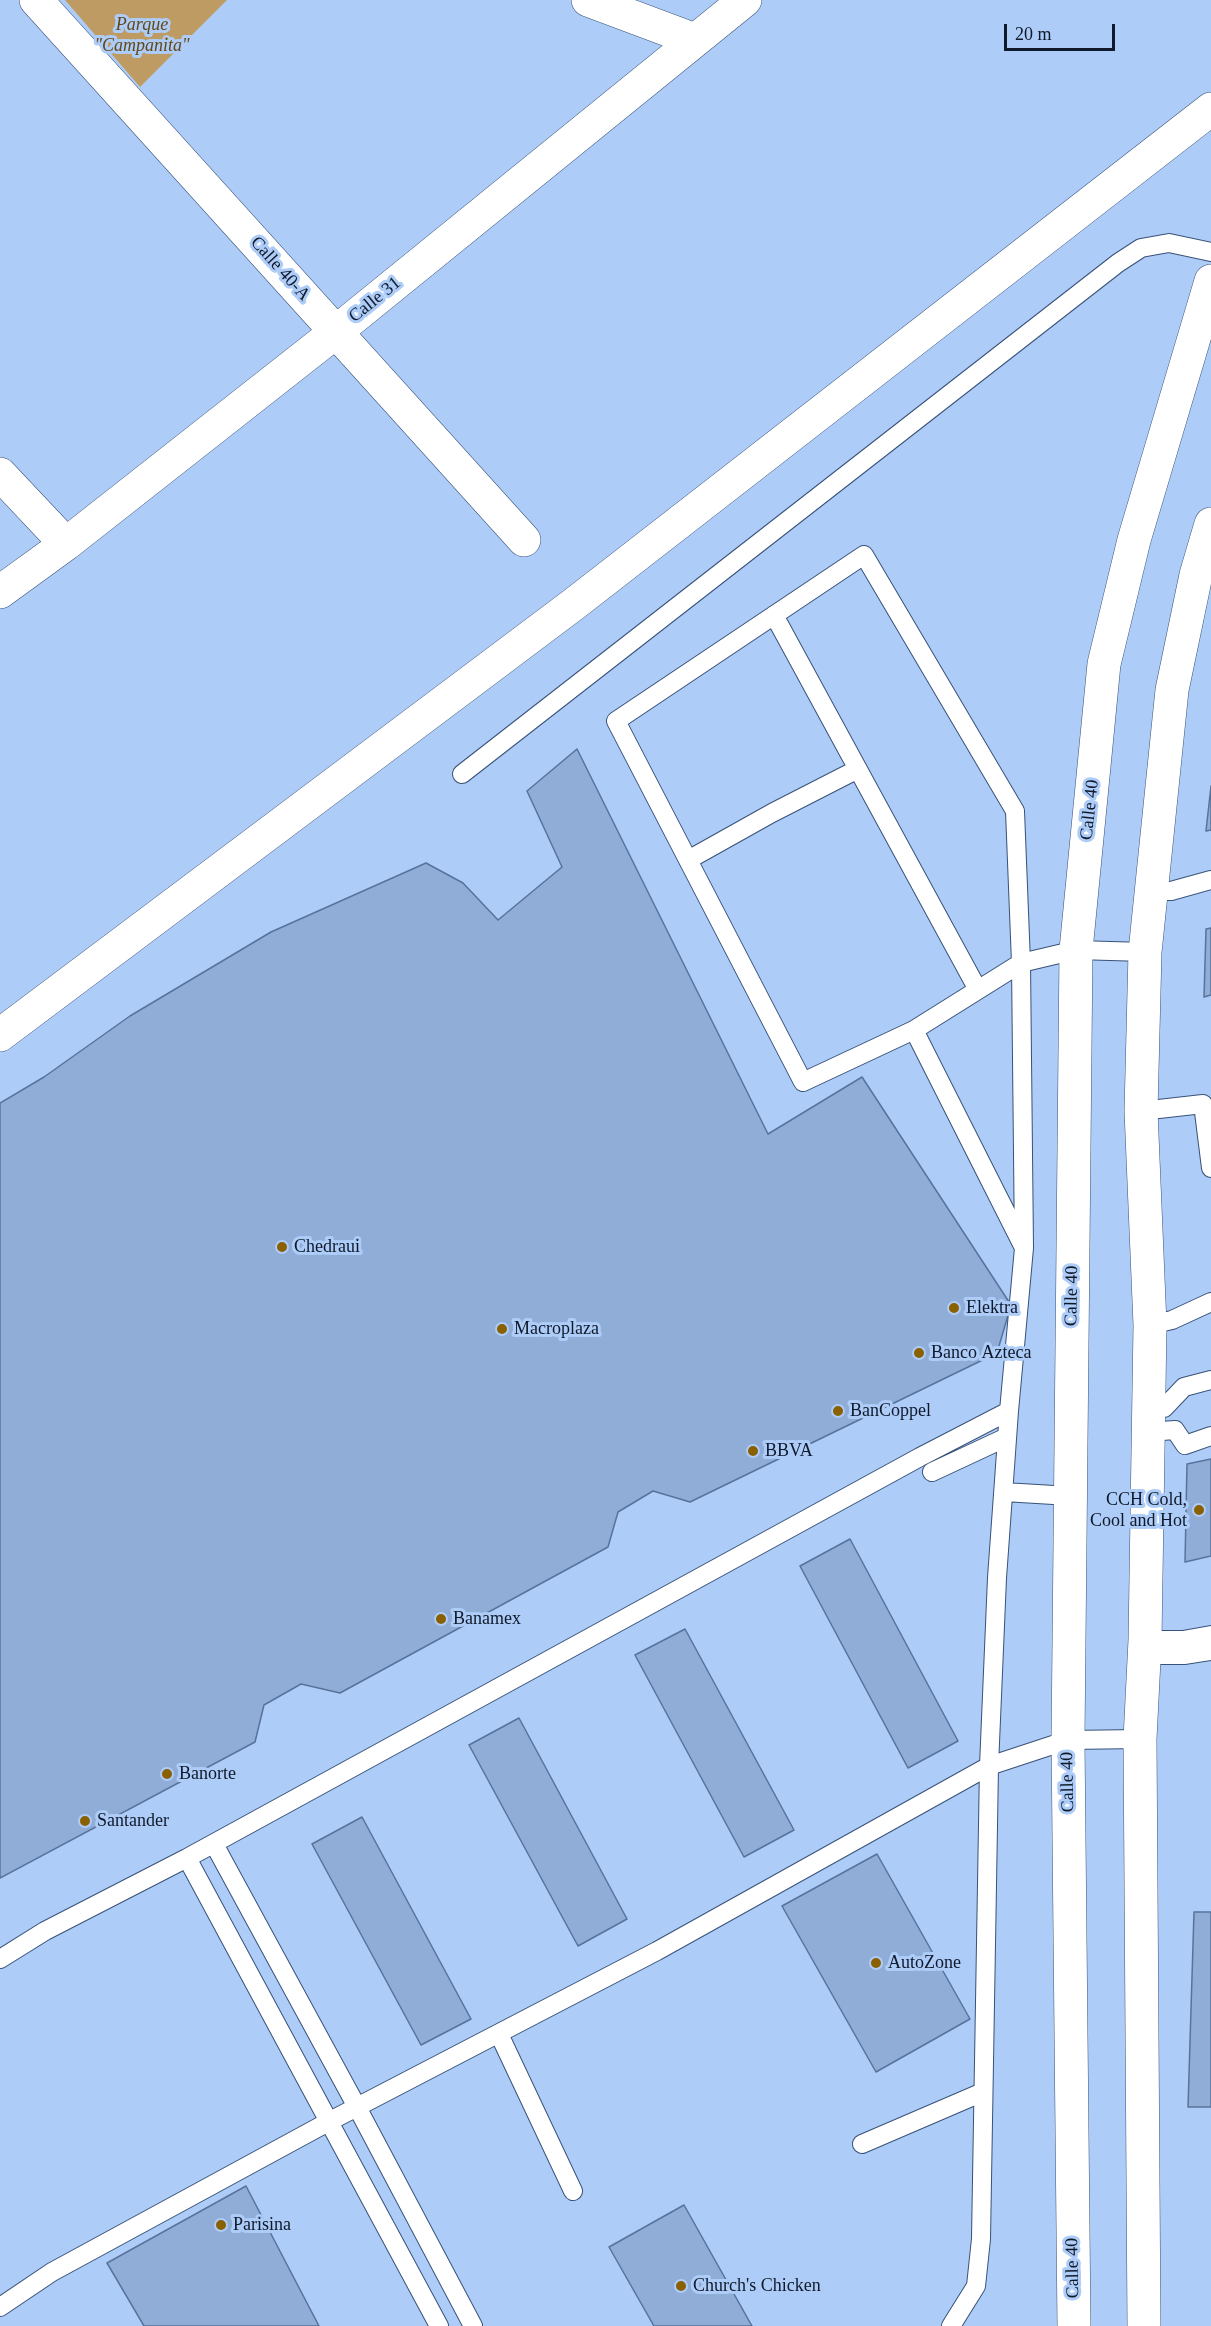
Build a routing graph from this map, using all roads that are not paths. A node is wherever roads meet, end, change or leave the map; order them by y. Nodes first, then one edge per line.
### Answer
1 (36, 0) edge
2 (588, 0) edge
3 (745, 0) edge
4 (695, 40) junction
5 (1211, 108) edge
6 (1211, 252) edge
7 (1211, 281) edge
8 (337, 331) junction
9 (0, 474) edge
10 (1211, 524) edge
11 (524, 540) dead end
12 (66, 544) junction
13 (0, 592) edge
14 (774, 615) junction
15 (858, 769) junction
16 (462, 774) dead end
17 (688, 860) junction
18 (1211, 880) edge
19 (1153, 891) junction
20 (1076, 950) junction
21 (1145, 952) junction
22 (1021, 963) junction
23 (978, 990) junction
24 (914, 1030) junction
25 (0, 1035) edge
26 (1142, 1111) junction
27 (1211, 1168) edge
28 (1024, 1248) junction
29 (1211, 1302) edge
30 (1150, 1325) junction
31 (1211, 1380) edge
32 (1009, 1411) junction
33 (1148, 1420) junction
34 (1211, 1436) edge
35 (1007, 1437) junction
36 (932, 1472) dead end
37 (1004, 1492) junction
38 (1070, 1496) junction
39 (1211, 1635) edge
40 (1145, 1647) junction
41 (1211, 1651) edge
42 (1140, 1739) junction
43 (1068, 1740) junction
44 (989, 1766) junction
45 (214, 1844) junction
46 (187, 1858) junction
47 (0, 1959) edge
48 (499, 2034) junction
49 (983, 2092) junction
50 (357, 2107) junction
51 (330, 2121) junction
52 (862, 2144) dead end
53 (573, 2191) dead end
54 (0, 2307) edge
55 (439, 2326) edge
56 (473, 2326) edge
57 (951, 2326) edge
58 (1074, 2326) edge
59 (1144, 2326) edge

1 - 8 main road, Calle 40-A
2 - 4 main road
3 - 4 main road, Calle 31
4 - 8 main road, Calle 31
5 - 25 main road
6 - 16 lane
7 - 20 main road, Calle 40
8 - 11 main road, Calle 40-A
8 - 12 main road, Calle 31
9 - 12 main road
10 - 19 main road
12 - 13 main road, Calle 31
14 - 15 lane
14 - 17 lane
14 - 22 lane
15 - 17 lane
15 - 23 lane
17 - 24 lane
18 - 19 lane
19 - 21 main road
20 - 21 lane
20 - 22 lane
20 - 38 main road, Calle 40
21 - 26 main road
22 - 23 lane
22 - 28 lane
23 - 24 lane
24 - 28 lane
26 - 27 lane
26 - 30 main road
28 - 32 lane
29 - 30 lane
30 - 33 main road
31 - 33 lane
32 - 35 lane
32 - 45 lane
33 - 34 lane
33 - 40 main road
35 - 36 lane
35 - 37 lane
37 - 38 lane
37 - 44 lane
38 - 43 main road, Calle 40
39 - 40 lane
40 - 41 lane
40 - 42 main road
42 - 43 lane
42 - 59 main road
43 - 44 lane
43 - 58 main road, Calle 40
44 - 48 lane
44 - 49 lane
45 - 46 lane
45 - 50 lane
46 - 47 lane
46 - 51 lane
48 - 50 lane
48 - 53 lane
49 - 52 lane
49 - 57 lane
50 - 51 lane
50 - 56 lane
51 - 54 lane
51 - 55 lane

